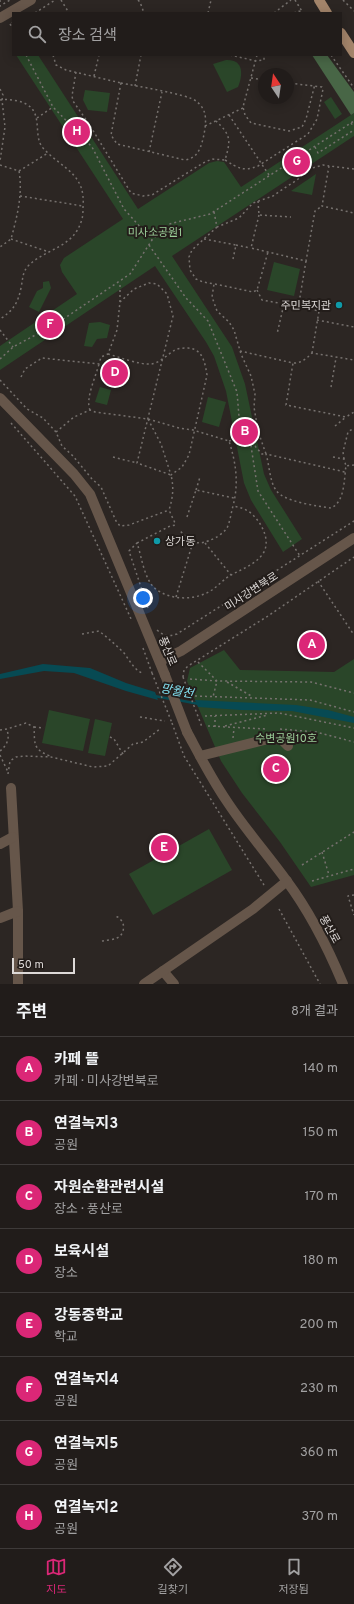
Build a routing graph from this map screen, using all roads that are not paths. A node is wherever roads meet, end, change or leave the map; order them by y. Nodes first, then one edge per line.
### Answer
1 (31, 0) edge
2 (318, 0) edge
3 (326, 12) edge
4 (0, 18) edge
5 (342, 35) edge
6 (354, 53) edge
7 (0, 398) edge
8 (354, 538) edge
9 (160, 661) junction
10 (288, 746) dead end
11 (200, 756) junction
12 (11, 788) dead end
13 (13, 837) junction
14 (0, 844) edge
15 (287, 881) junction
16 (18, 911) junction
17 (0, 918) edge
18 (163, 971) junction
19 (18, 984) edge
20 (144, 984) edge
21 (174, 984) edge
22 (343, 984) edge

1 - 4 street
2 - 3 main road
5 - 6 main road
7 - 9 street, 풍산로
8 - 9 street, 미사강변북로
9 - 11 street, 풍산로, bridge
10 - 11 street
11 - 15 street, 풍산로
12 - 13 street
13 - 14 street
13 - 16 street
15 - 18 street
15 - 22 street, 풍산로
16 - 17 street
16 - 19 street
18 - 20 street
18 - 21 street

